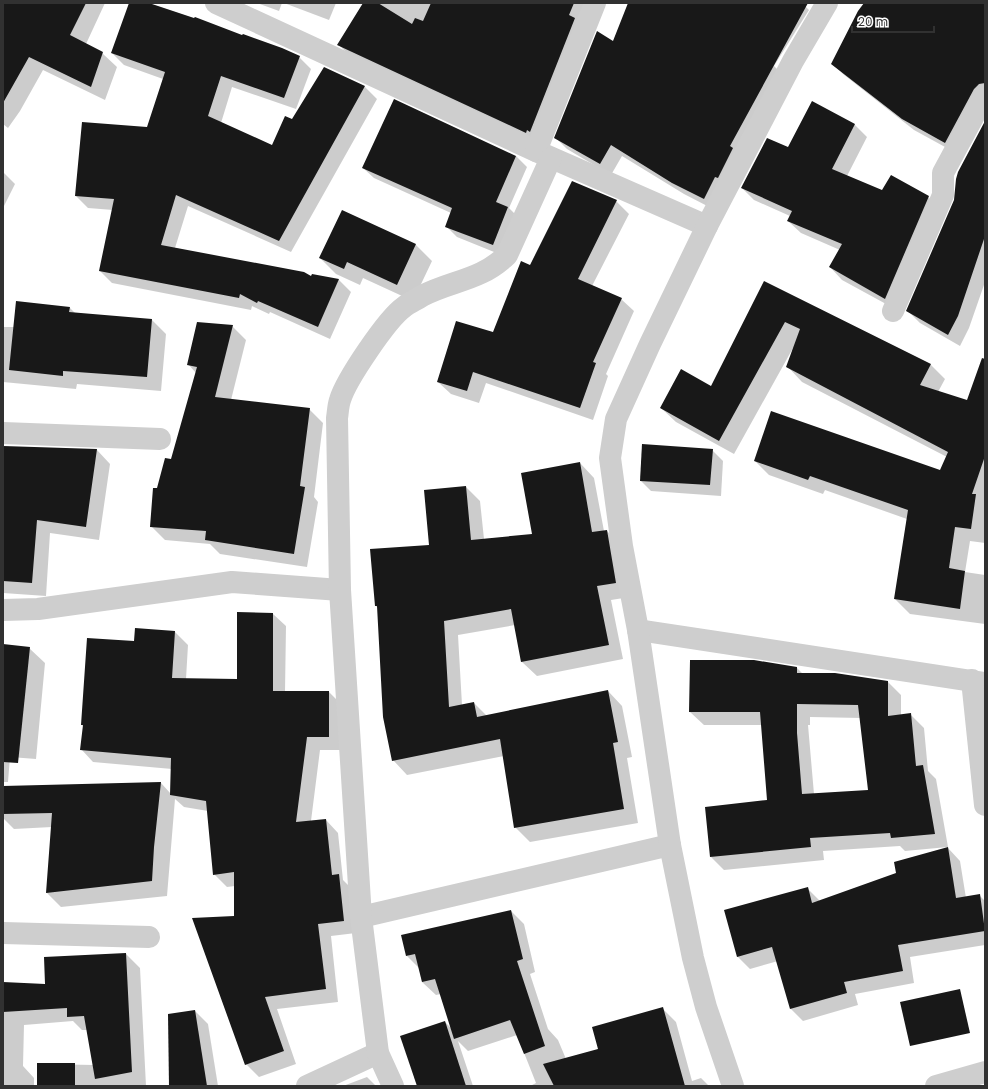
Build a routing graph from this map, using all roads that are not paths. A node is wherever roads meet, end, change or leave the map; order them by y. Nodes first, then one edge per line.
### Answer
1 (216, 3) edge
2 (595, 3) edge
3 (827, 3) edge
4 (985, 94) edge
5 (543, 154) junction
6 (707, 226) junction
7 (893, 311) dead end
8 (3, 433) edge
9 (160, 439) dead end
10 (340, 590) junction
11 (3, 610) edge
12 (638, 630) junction
13 (978, 681) edge
14 (985, 805) edge
15 (670, 846) junction
16 (361, 917) junction
17 (3, 933) edge
18 (149, 937) dead end
19 (378, 1053) junction
20 (985, 1072) edge
21 (307, 1086) edge
22 (393, 1086) edge
23 (733, 1086) edge
24 (936, 1086) edge

1 - 5 street
2 - 5 street
3 - 6 street
4 - 7 street
5 - 6 street
5 - 10 street
6 - 12 street
8 - 9 street
10 - 11 street
10 - 16 street
12 - 13 street
12 - 15 street
13 - 14 street
15 - 16 street
15 - 23 street
16 - 19 street
17 - 18 street
19 - 21 street
19 - 22 street
20 - 24 street

